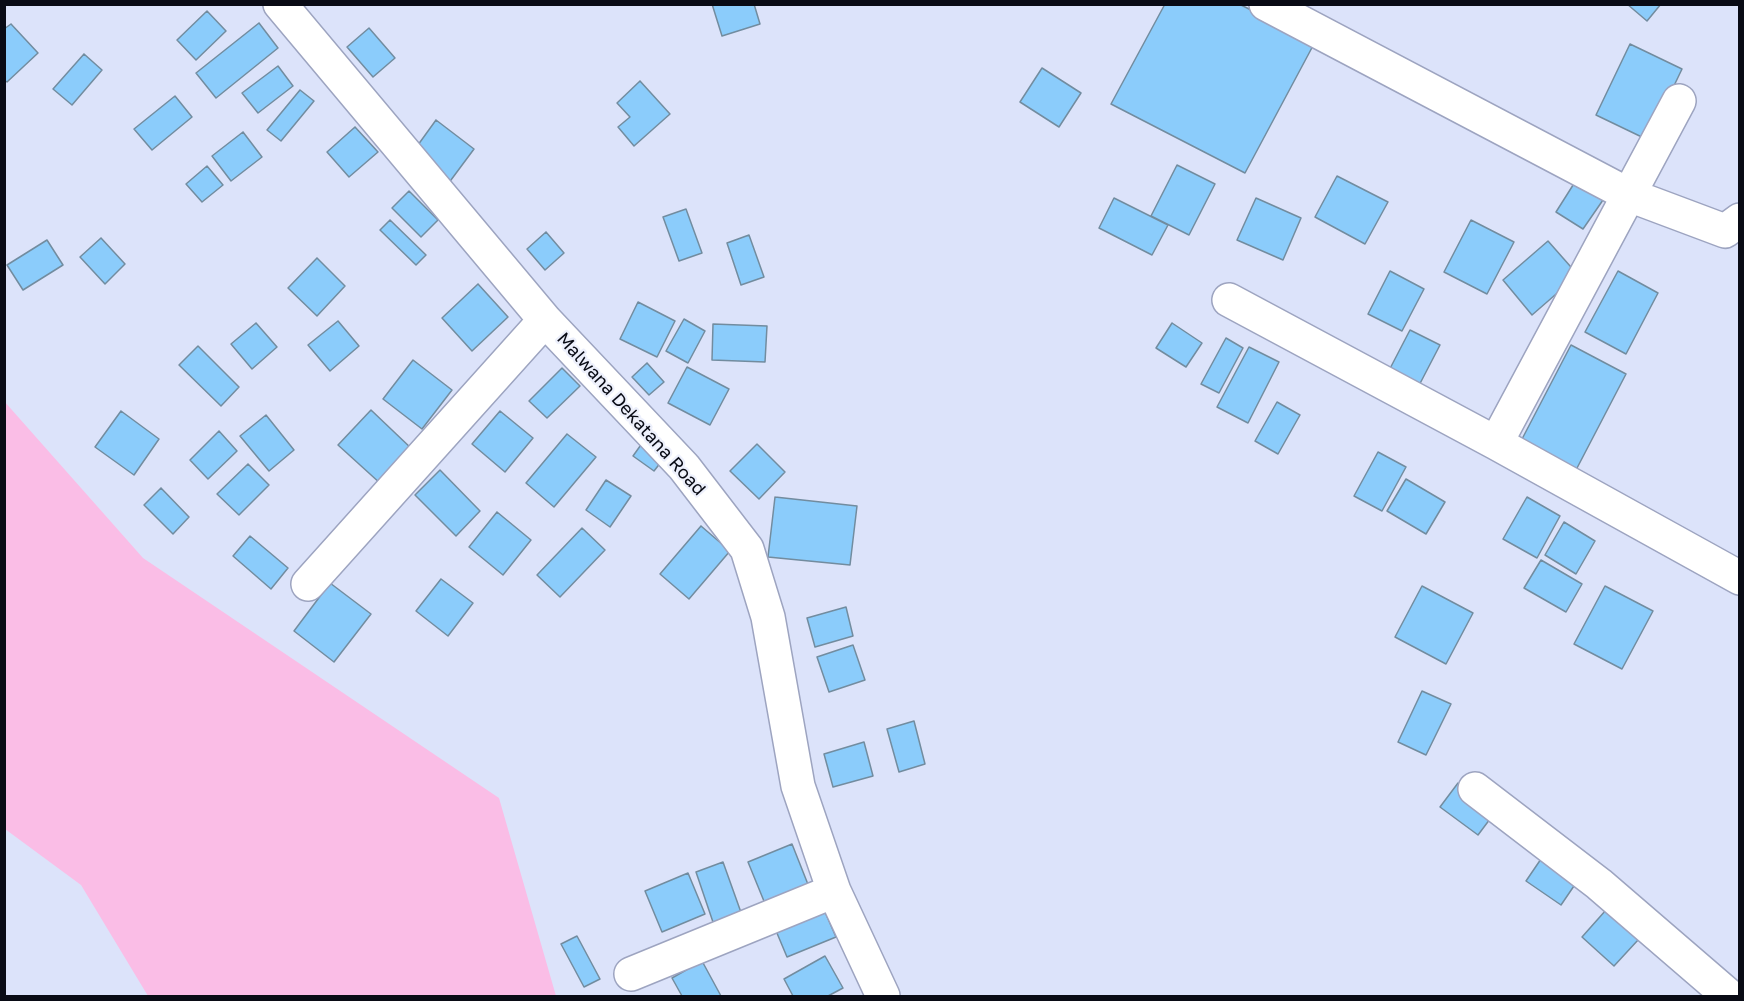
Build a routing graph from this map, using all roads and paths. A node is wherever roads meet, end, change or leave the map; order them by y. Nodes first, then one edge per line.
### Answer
1 (280, 4) edge
2 (1266, 4) edge
3 (1679, 101) dead end
4 (1629, 195) junction
5 (1735, 228) edge
6 (1229, 300) dead end
7 (545, 320) junction
8 (1496, 443) junction
9 (1740, 578) edge
10 (308, 584) dead end
11 (1475, 789) dead end
12 (834, 891) junction
13 (631, 974) dead end
14 (883, 996) edge
15 (1729, 996) edge

1 - 7 street, Malwana Dekatana Road
2 - 4 street
3 - 4 street
4 - 5 street
4 - 8 street
6 - 8 street
7 - 10 street
7 - 12 street, Malwana Dekatana Road
8 - 9 street
11 - 15 street
12 - 13 street
12 - 14 street, Malwana Dekatana Road

